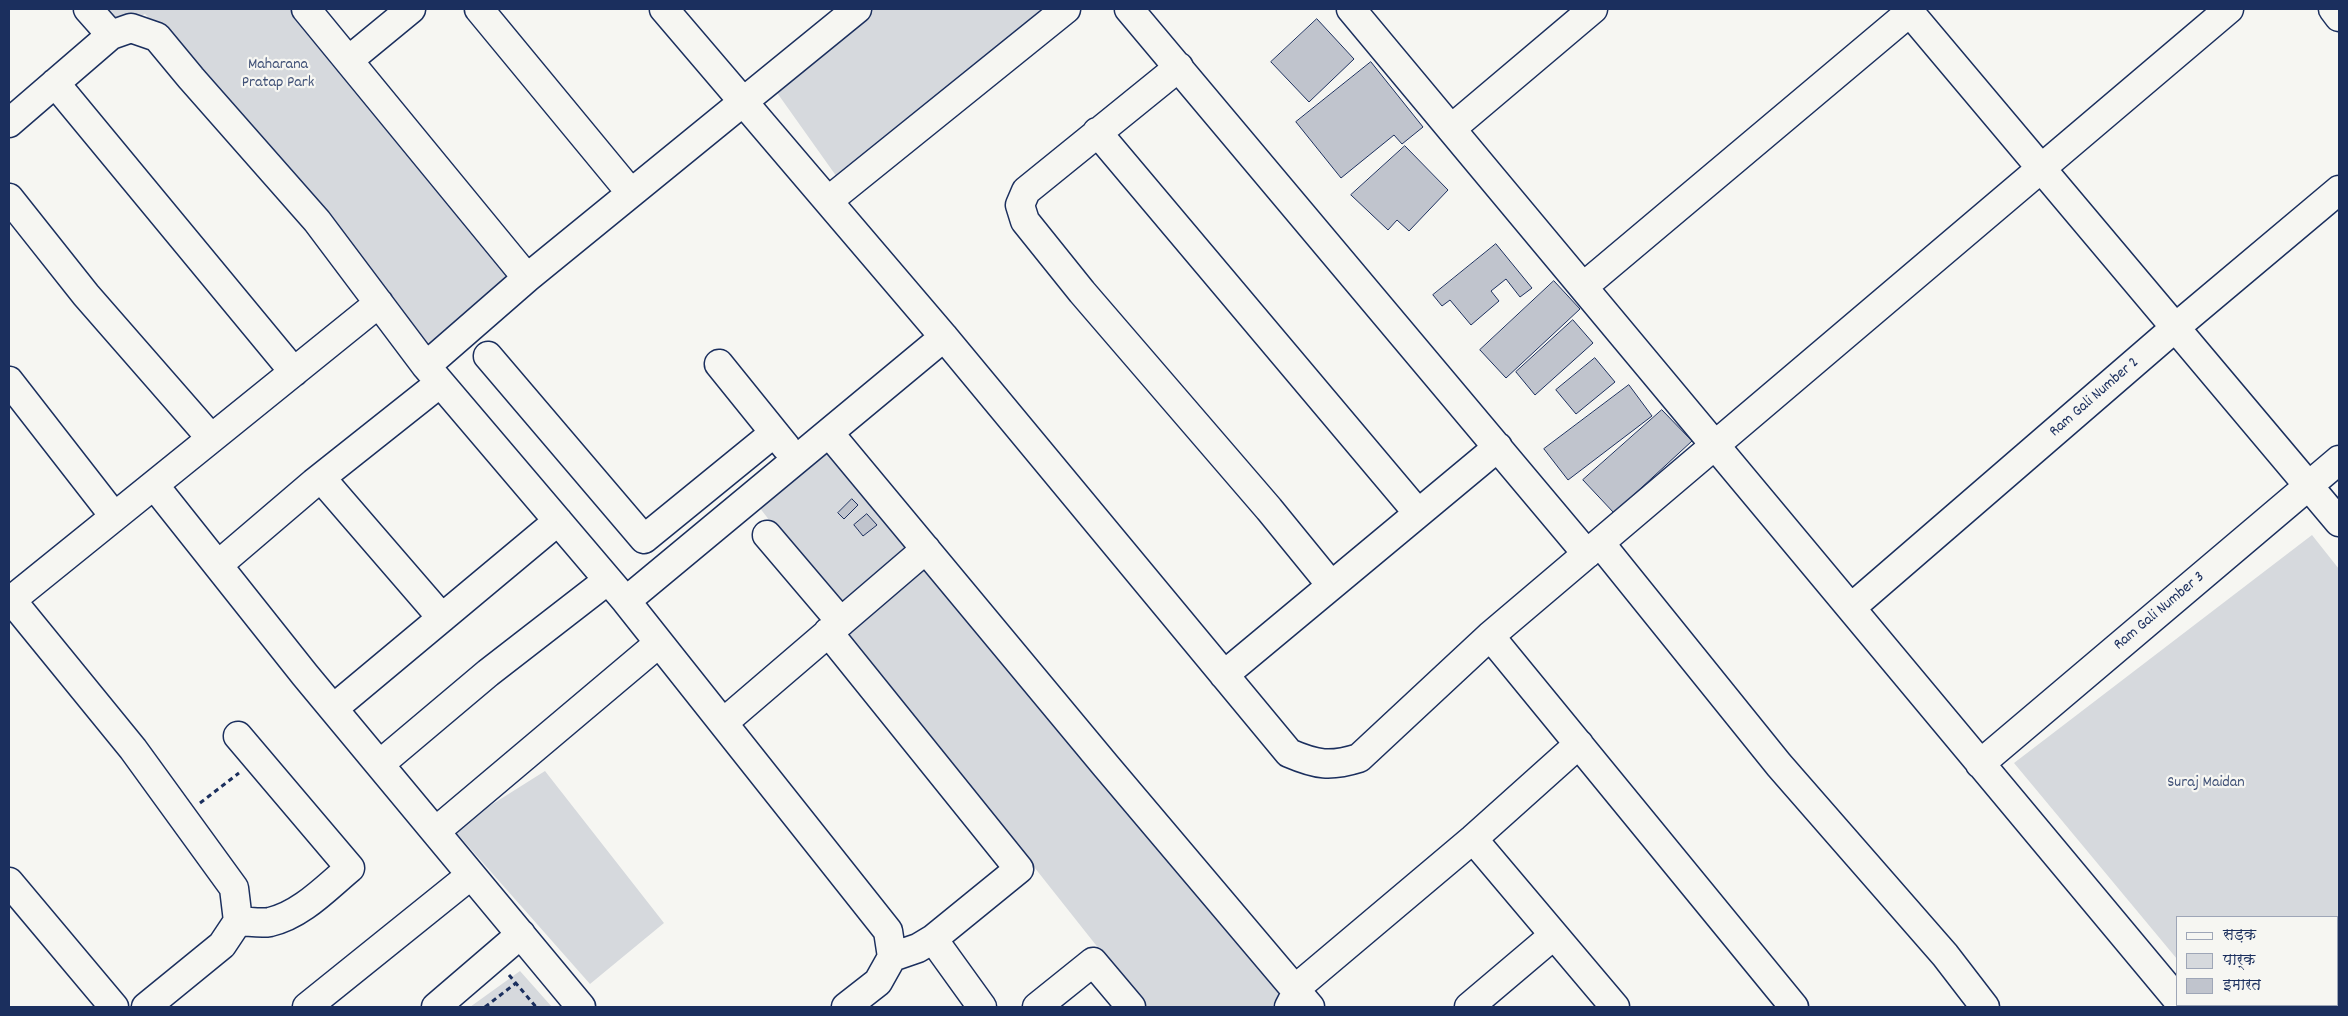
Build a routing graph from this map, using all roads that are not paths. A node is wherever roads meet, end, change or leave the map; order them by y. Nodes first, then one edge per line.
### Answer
1 (88, 9) edge
2 (306, 9) edge
3 (411, 9) edge
4 (479, 9) edge
5 (664, 9) edge
6 (857, 9) edge
7 (1066, 9) edge
8 (1130, 9) edge
9 (1351, 9) edge
10 (1593, 9) edge
11 (2229, 9) edge
12 (2332, 9) edge
13 (1909, 10) edge
14 (2339, 17) edge
15 (110, 35) junction
16 (349, 60) junction
17 (1179, 67) junction
18 (55, 83) junction
19 (742, 101) junction
20 (9, 124) edge
21 (1451, 129) junction
22 (1098, 132) junction
23 (2042, 169) junction
24 (2339, 190) edge
25 (631, 193) junction
26 (9, 198) edge
27 (828, 200) junction
28 (527, 278) junction
29 (1583, 288) junction
30 (379, 303) junction
31 (2176, 327) junction
32 (944, 337) junction
33 (488, 356) dead end
34 (719, 364) dead end
35 (294, 372) junction
36 (433, 374) junction
37 (9, 381) edge
38 (774, 433) junction
39 (829, 433) junction
40 (211, 438) junction
41 (1715, 446) junction
42 (1498, 447) junction
43 (796, 460) junction
44 (2339, 460) edge
45 (321, 478) junction
46 (154, 485) junction
47 (2309, 486) junction
48 (1418, 513) junction
49 (114, 516) junction
50 (558, 521) junction
51 (2339, 522) edge
52 (767, 535) dead end
53 (1594, 548) junction
54 (926, 549) junction
55 (218, 565) junction
56 (608, 580) junction
57 (1332, 585) junction
58 (10, 599) edge
59 (626, 601) junction
60 (1852, 607) junction
61 (442, 618) junction
62 (834, 627) junction
63 (1490, 636) junction
64 (659, 643) junction
65 (1224, 675) junction
66 (334, 708) junction
67 (723, 723) junction
68 (238, 736) dead end
69 (1579, 744) junction
70 (380, 764) junction
71 (1980, 764) junction
72 (436, 831) junction
73 (1473, 839) junction
74 (471, 874) junction
75 (9, 882) edge
76 (238, 921) junction
77 (521, 934) junction
78 (1554, 935) junction
79 (933, 939) junction
80 (892, 957) junction
81 (2176, 998) edge
82 (1298, 1003) edge
83 (114, 1007) edge
84 (146, 1007) edge
85 (307, 1007) edge
86 (436, 1007) edge
87 (581, 1007) edge
88 (846, 1007) edge
89 (982, 1007) edge
90 (1038, 1007) edge
91 (1131, 1007) edge
92 (1469, 1007) edge
93 (1615, 1007) edge
94 (1794, 1007) edge
95 (1985, 1007) edge

1 - 15 street
2 - 16 street
3 - 16 street
4 - 25 street
5 - 19 street
6 - 19 street
7 - 27 street
8 - 17 street
9 - 21 street
10 - 21 street
11 - 23 street
12 - 14 street
13 - 23 street
13 - 29 street
15 - 18 street
15 - 30 street
16 - 28 street
17 - 22 street
17 - 42 street
18 - 20 street
18 - 35 street
19 - 25 street
19 - 27 street
21 - 29 street
22 - 48 street
22 - 57 street
23 - 31 street
23 - 41 street
24 - 31 street, Ram Gali Number 2
25 - 28 street
26 - 40 street
27 - 32 street
28 - 36 street
29 - 41 street
30 - 35 street
30 - 36 street
31 - 47 street
31 - 60 street, Ram Gali Number 2
32 - 39 street
32 - 65 street
33 - 38 street
34 - 38 street
35 - 40 street
36 - 45 street
36 - 50 street
37 - 49 street
38 - 43 street
39 - 43 street
39 - 54 street
40 - 46 street
41 - 53 street
41 - 60 street
42 - 48 street
42 - 53 street
43 - 59 street
44 - 47 street, Ram Gali Number 3
45 - 55 street
45 - 61 street
46 - 49 street
46 - 55 street
47 - 51 street
47 - 71 street, Ram Gali Number 3
48 - 57 street
49 - 58 street
50 - 56 street
50 - 61 street
52 - 62 street
53 - 63 street
53 - 95 street
54 - 62 street
54 - 82 street
55 - 66 street
56 - 59 street
56 - 70 street
57 - 65 street
58 - 76 street
59 - 64 street
60 - 71 street
61 - 66 street
62 - 67 street
62 - 79 street
63 - 65 street
63 - 69 street
64 - 67 street
64 - 72 street
66 - 70 street
67 - 80 street
68 - 76 street
69 - 73 street
69 - 94 street
70 - 72 street
71 - 81 street
72 - 74 street
73 - 78 street
73 - 82 street
74 - 77 street
74 - 85 street
75 - 83 street
76 - 84 street
77 - 86 street
77 - 87 street
78 - 92 street
78 - 93 street
79 - 80 street
79 - 89 street
80 - 88 street
90 - 91 street

